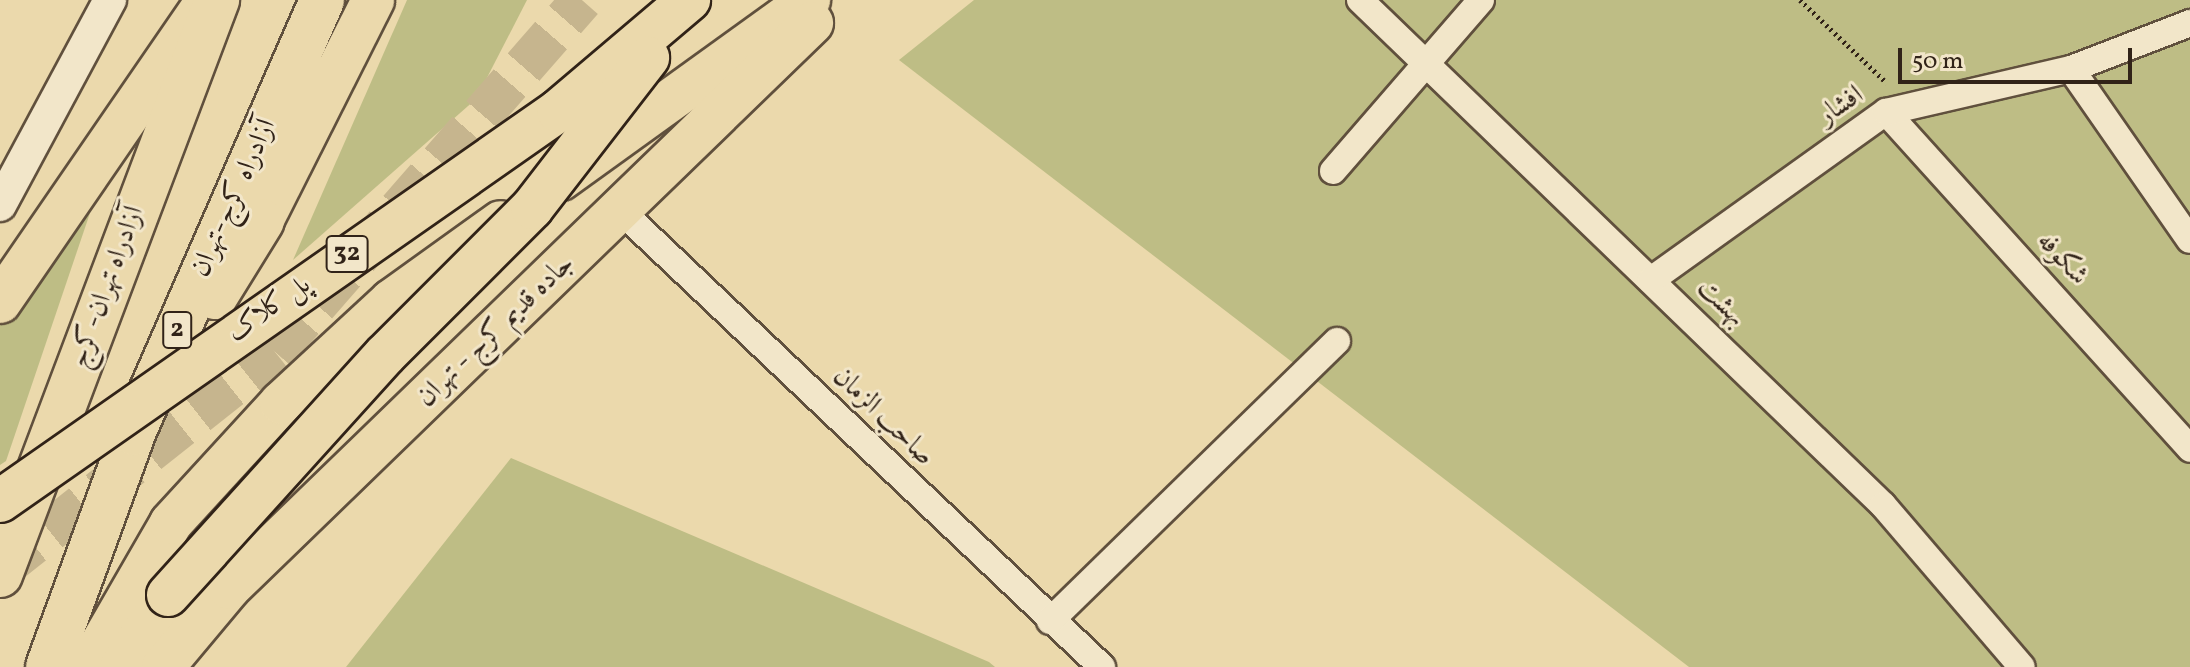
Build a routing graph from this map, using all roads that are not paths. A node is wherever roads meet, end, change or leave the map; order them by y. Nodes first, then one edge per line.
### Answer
1 (110, 0) edge
2 (208, 0) edge
3 (217, 0) edge
4 (322, 0) edge
5 (373, 0) edge
6 (691, 0) edge
7 (809, 0) edge
8 (836, 0) edge
9 (1360, 0) edge
10 (1481, 0) edge
11 (2190, 23) edge
12 (1427, 64) junction
13 (2071, 69) junction
14 (1898, 109) junction
15 (1333, 171) dead end
16 (0, 205) edge
17 (621, 211) junction
18 (262, 221) joint
19 (2190, 240) edge
20 (1651, 280) junction
21 (0, 302) edge
22 (1337, 341) dead end
23 (133, 433) junction
24 (2190, 449) edge
25 (0, 501) edge
26 (0, 575) edge
27 (1050, 621) junction
28 (48, 667) edge
29 (88, 667) edge
30 (121, 667) edge
31 (163, 667) edge
32 (1102, 667) edge
33 (2022, 667) edge

1 - 16 street
2 - 21 highway
3 - 26 highway, آزادراه تهران-کرج
4 - 23 highway, آزادراه کرج-تهران / 2
5 - 18 highway
6 - 25 highway, پل کلاک / 32, bridge
6 - 30 highway, پل کلاک, bridge
7 - 29 highway
8 - 17 highway, جاده قدیم کرج - تهران
9 - 12 street, بهشت
10 - 12 street
11 - 13 street, افشار
12 - 15 street
12 - 20 street, بهشت
13 - 14 street, افشار
13 - 19 street
14 - 20 street, افشار
14 - 24 street, شکوفه
17 - 27 street, صاحب الزمان
17 - 31 highway, جاده قدیم کرج - تهران
18 - 23 highway
20 - 33 street, بهشت
22 - 27 street
23 - 28 highway, آزادراه کرج-تهران / 2
27 - 32 street, صاحب الزمان

